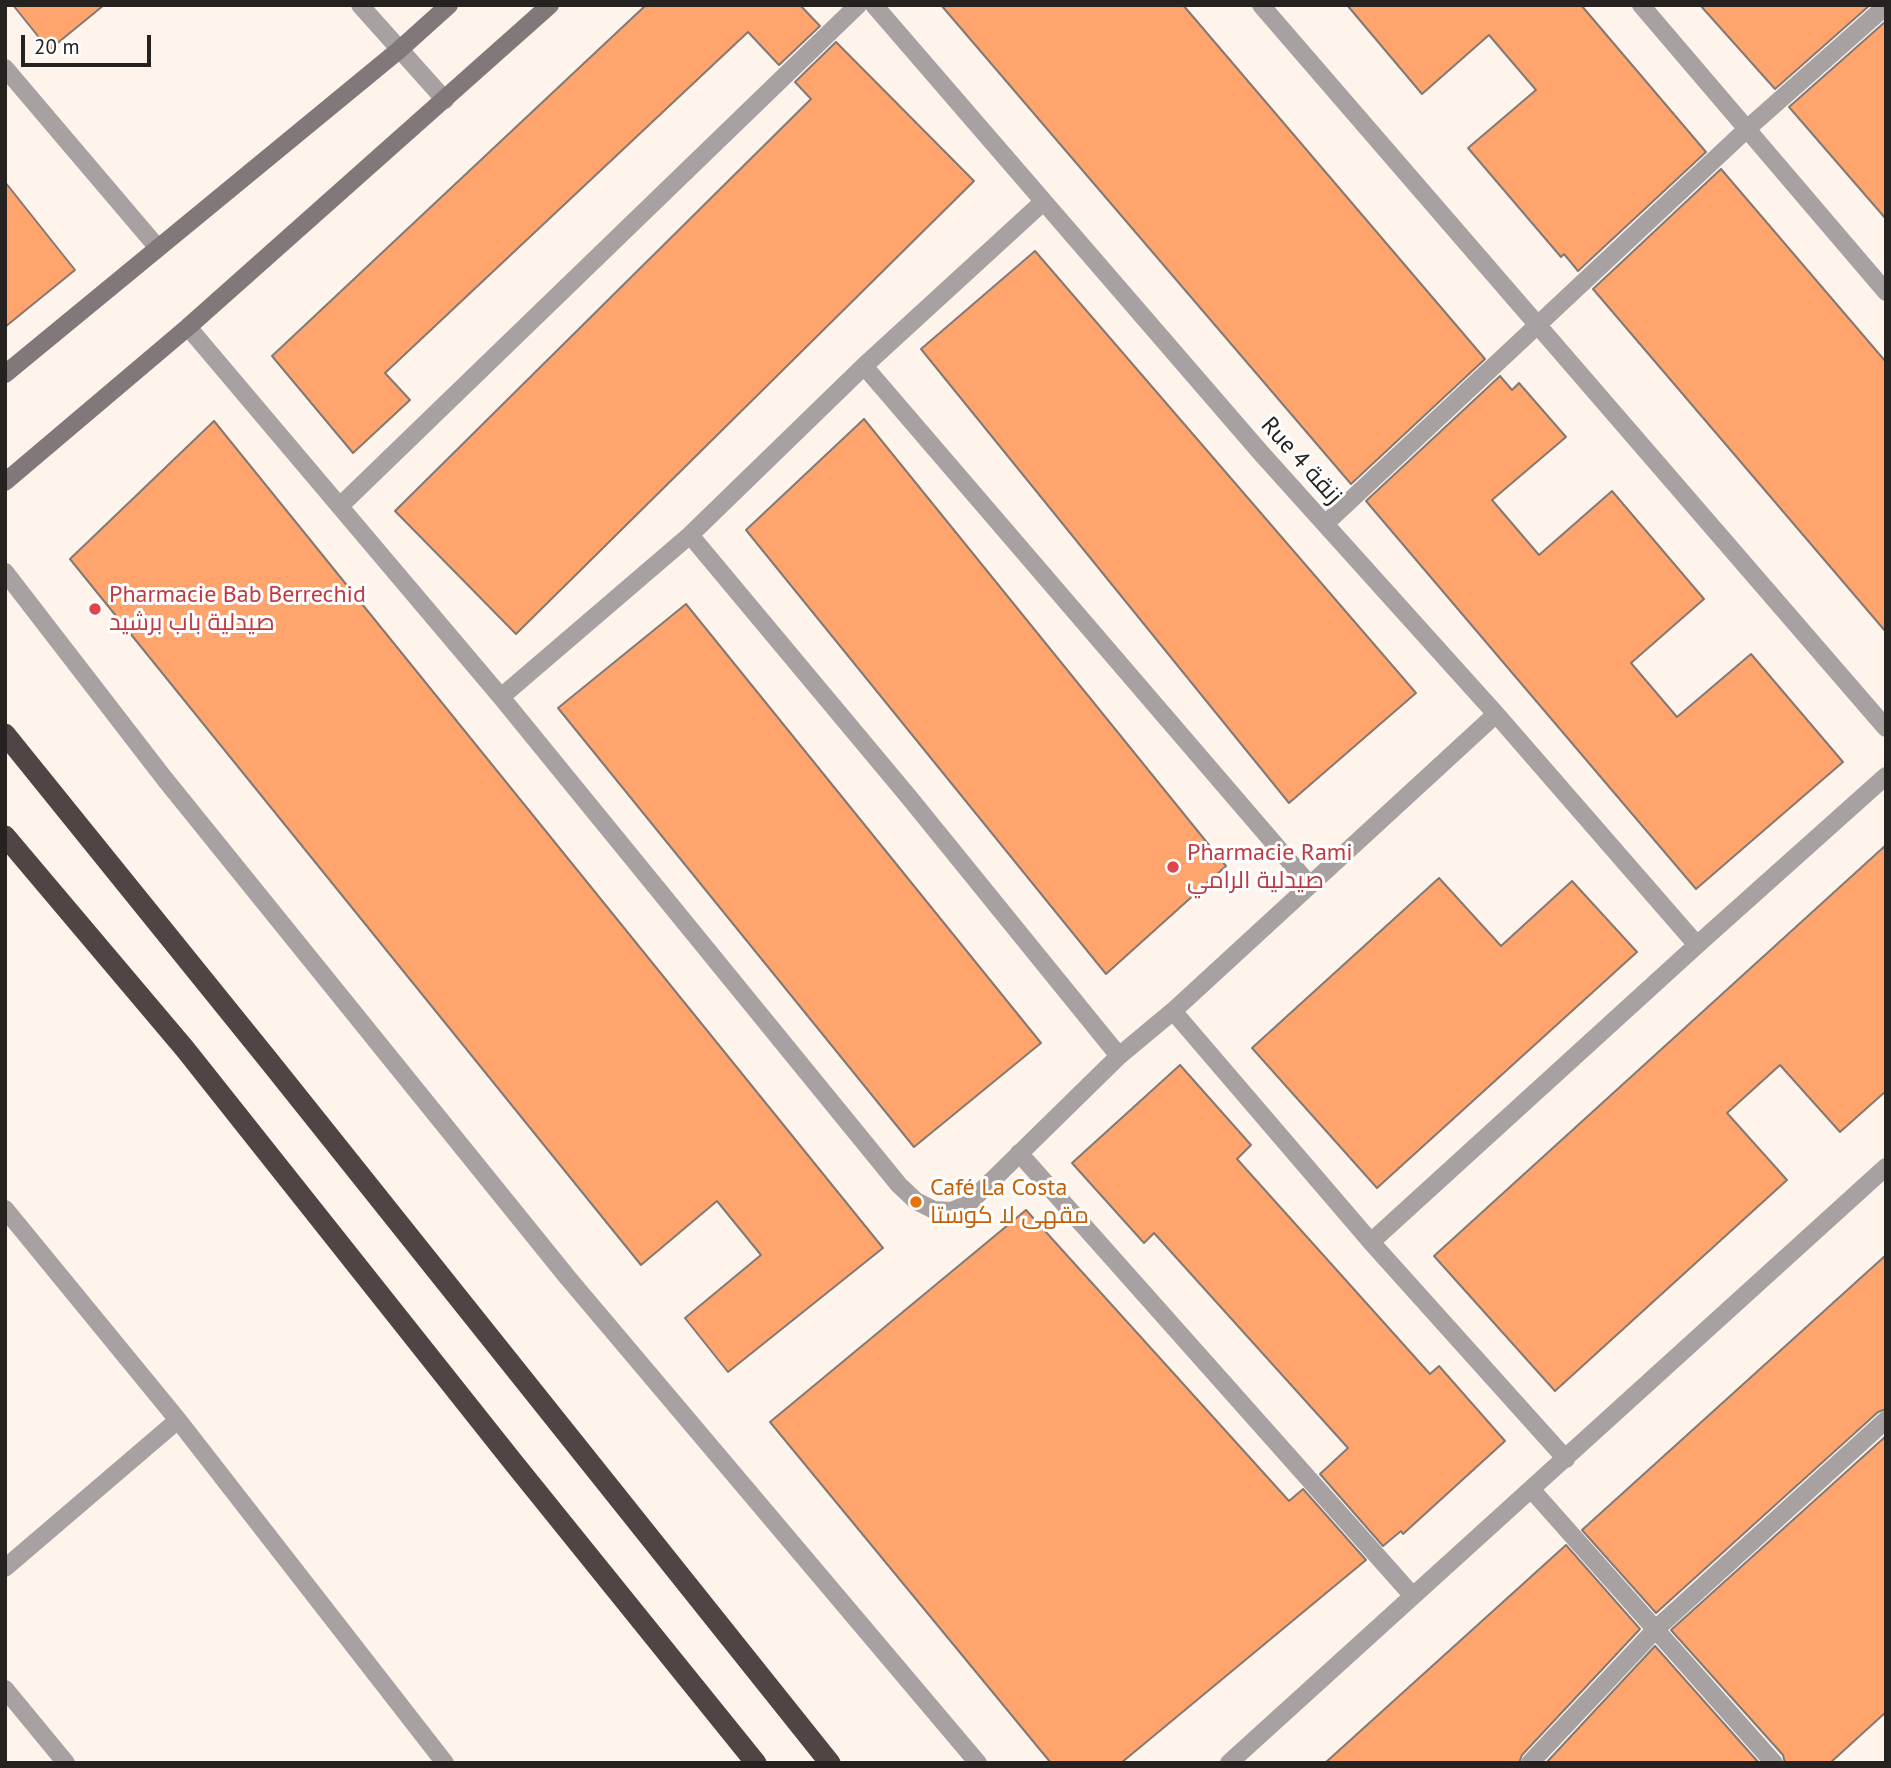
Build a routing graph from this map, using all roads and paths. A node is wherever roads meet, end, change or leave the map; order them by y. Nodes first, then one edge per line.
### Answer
1 (359, 5) edge
2 (449, 5) edge
3 (550, 5) edge
4 (858, 5) edge
5 (874, 5) edge
6 (1261, 5) edge
7 (1641, 5) edge
8 (1886, 6) edge
9 (399, 50) junction
10 (5, 68) edge
11 (445, 100) junction
12 (1748, 128) junction
13 (1043, 202) junction
14 (158, 248) junction
15 (1886, 292) edge
16 (1538, 326) junction
17 (188, 327) junction
18 (864, 366) junction
19 (5, 374) edge
20 (5, 482) edge
21 (341, 505) junction
22 (1325, 524) junction
23 (691, 535) junction
24 (5, 572) edge
25 (502, 697) junction
26 (1496, 714) junction
27 (1886, 729) edge
28 (5, 734) edge
29 (1886, 776) edge
30 (5, 836) edge
31 (1309, 884) junction
32 (1697, 945) junction
33 (1172, 1011) junction
34 (1118, 1056) junction
35 (1019, 1153) junction
36 (1886, 1167) edge
37 (5, 1209) edge
38 (1371, 1242) junction
39 (178, 1420) junction
40 (1886, 1420) edge
41 (1566, 1459) junction
42 (1531, 1489) junction
43 (5, 1568) edge
44 (1412, 1595) junction
45 (1657, 1628) junction
46 (5, 1689) edge
47 (66, 1763) edge
48 (445, 1763) edge
49 (756, 1763) edge
50 (830, 1763) edge
51 (978, 1763) edge
52 (1229, 1763) edge
53 (1530, 1763) edge
54 (1774, 1763) edge

1 - 9 street
2 - 9 main road
3 - 11 main road
4 - 21 street
5 - 13 street, Rue 4 زنقة
6 - 16 street
7 - 12 street
8 - 12 street
9 - 11 street
9 - 14 main road
10 - 14 street
11 - 17 main road
12 - 15 street
12 - 16 street
13 - 18 street
13 - 22 street, Rue 4 زنقة
14 - 19 main road
16 - 22 street
16 - 27 street
17 - 20 main road
17 - 21 street
18 - 23 street
18 - 31 street
21 - 25 street
22 - 26 street, Rue 4 زنقة
23 - 25 street
23 - 34 street
24 - 51 street
25 - 35 street
26 - 31 street
26 - 32 street, Rue 4 زنقة
28 - 50 highway
29 - 32 street
30 - 49 highway
31 - 33 street
32 - 38 street
33 - 34 street
33 - 38 street
34 - 35 street
35 - 44 street
36 - 41 street
37 - 39 street
38 - 41 street
39 - 43 street
39 - 48 street
40 - 45 street
41 - 42 street
42 - 44 street
42 - 45 street
44 - 52 street
45 - 53 street
45 - 54 street
46 - 47 street

